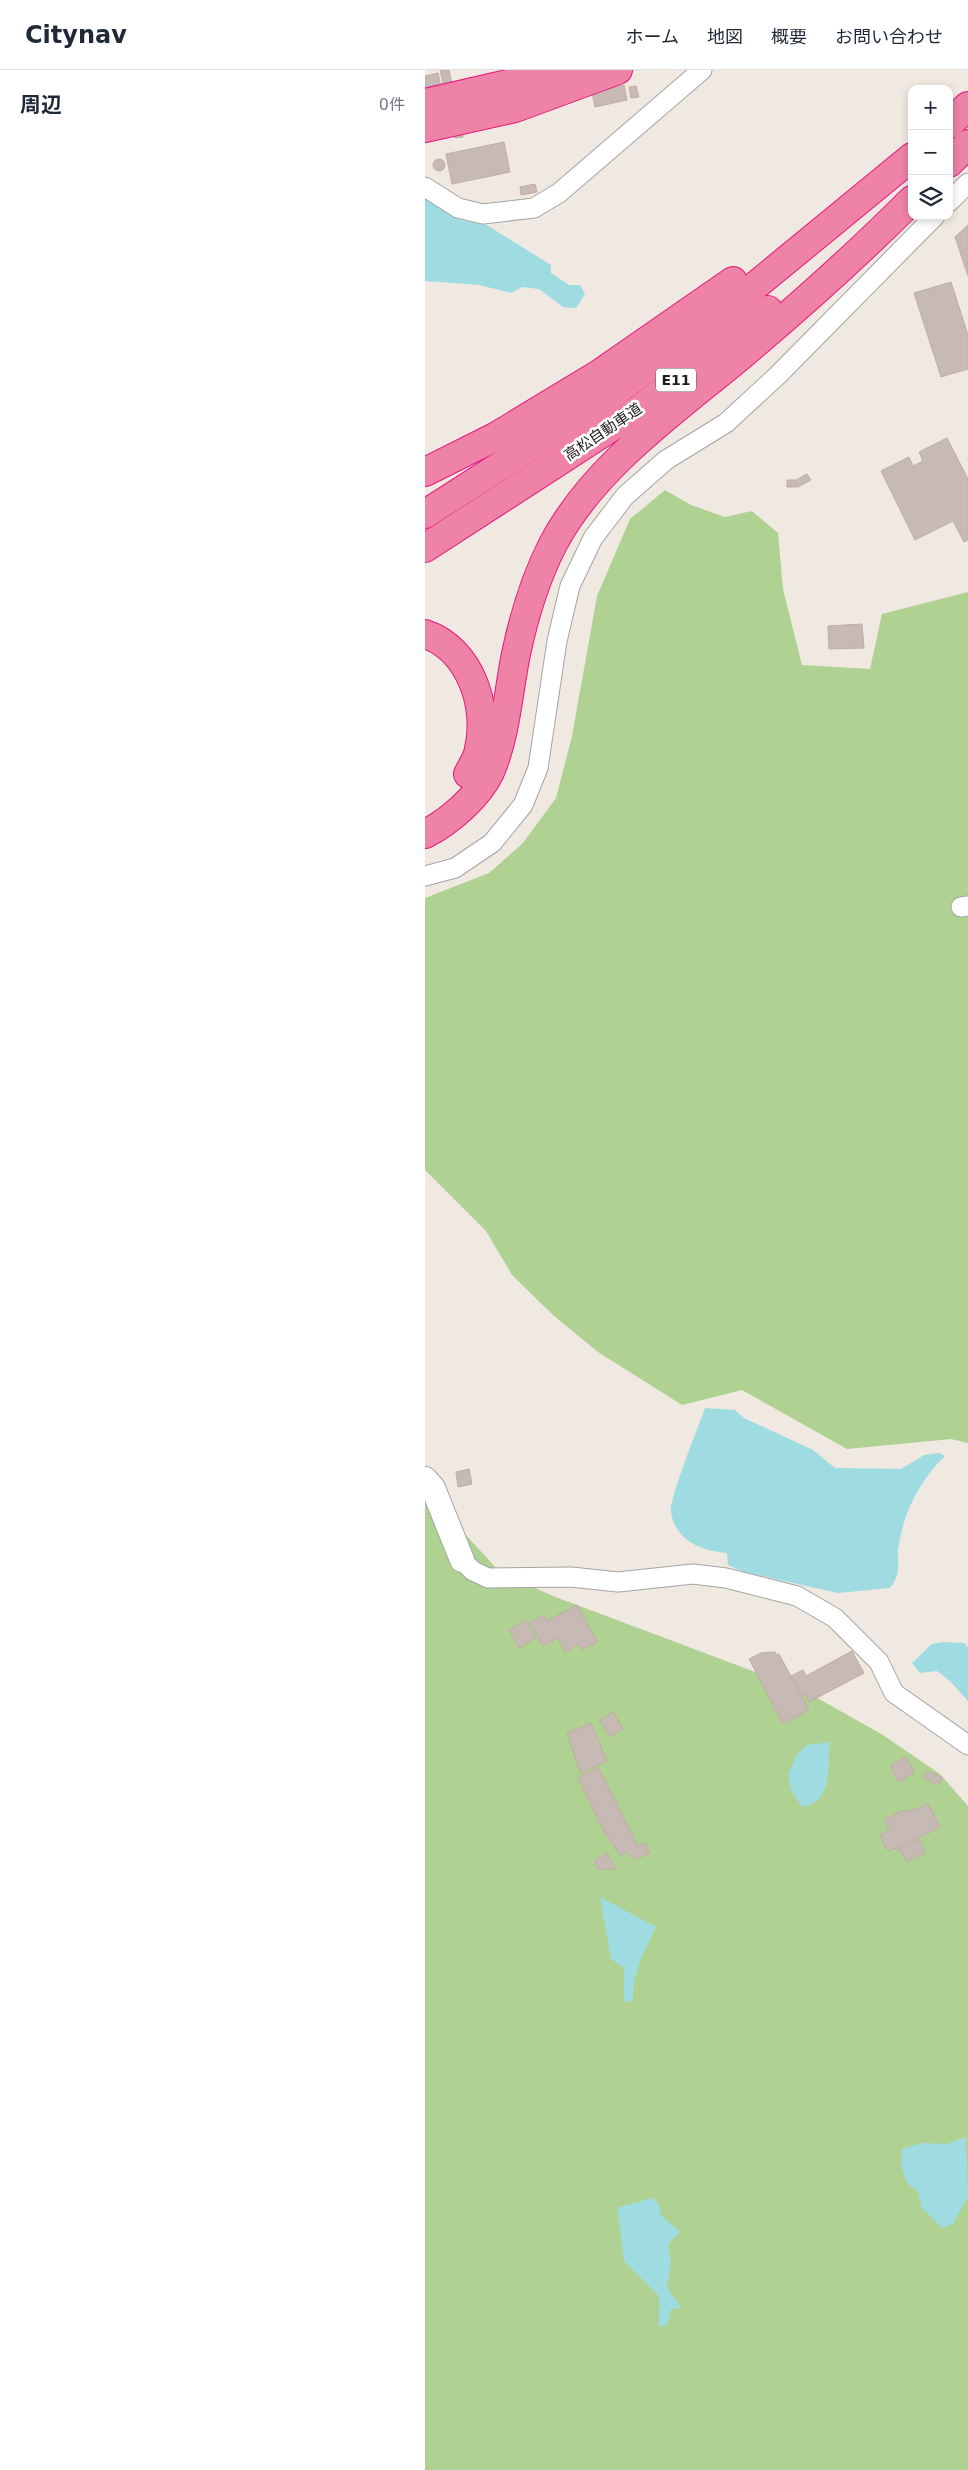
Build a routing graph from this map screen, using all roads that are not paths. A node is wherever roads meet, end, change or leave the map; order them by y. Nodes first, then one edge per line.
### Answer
1 (568, 70) edge
2 (618, 70) edge
3 (703, 70) edge
4 (425, 103) edge
5 (968, 106) edge
6 (953, 120) edge
7 (425, 128) edge
8 (968, 143) edge
9 (953, 155) edge
10 (908, 159) edge
11 (908, 159) edge
12 (953, 159) edge
13 (968, 183) edge
14 (425, 187) edge
15 (908, 194) edge
16 (953, 198) edge
17 (908, 204) edge
18 (931, 220) edge
19 (425, 472) edge
20 (425, 514) edge
21 (425, 548) edge
22 (425, 634) edge
23 (425, 812) edge
24 (425, 834) edge
25 (425, 876) edge
26 (425, 1479) edge
27 (462, 1560) joint
28 (968, 1745) edge

1 - 4 highway
2 - 7 highway
3 - 14 street
5 - 6 highway
8 - 9 highway
8 - 12 highway
10 - 19 highway
11 - 20 highway, 高松自動車道 / E11
13 - 16 street
15 - 21 highway, 高松自動車道 / E11
17 - 24 highway
18 - 25 street
22 - 23 highway
26 - 27 street
27 - 28 street

